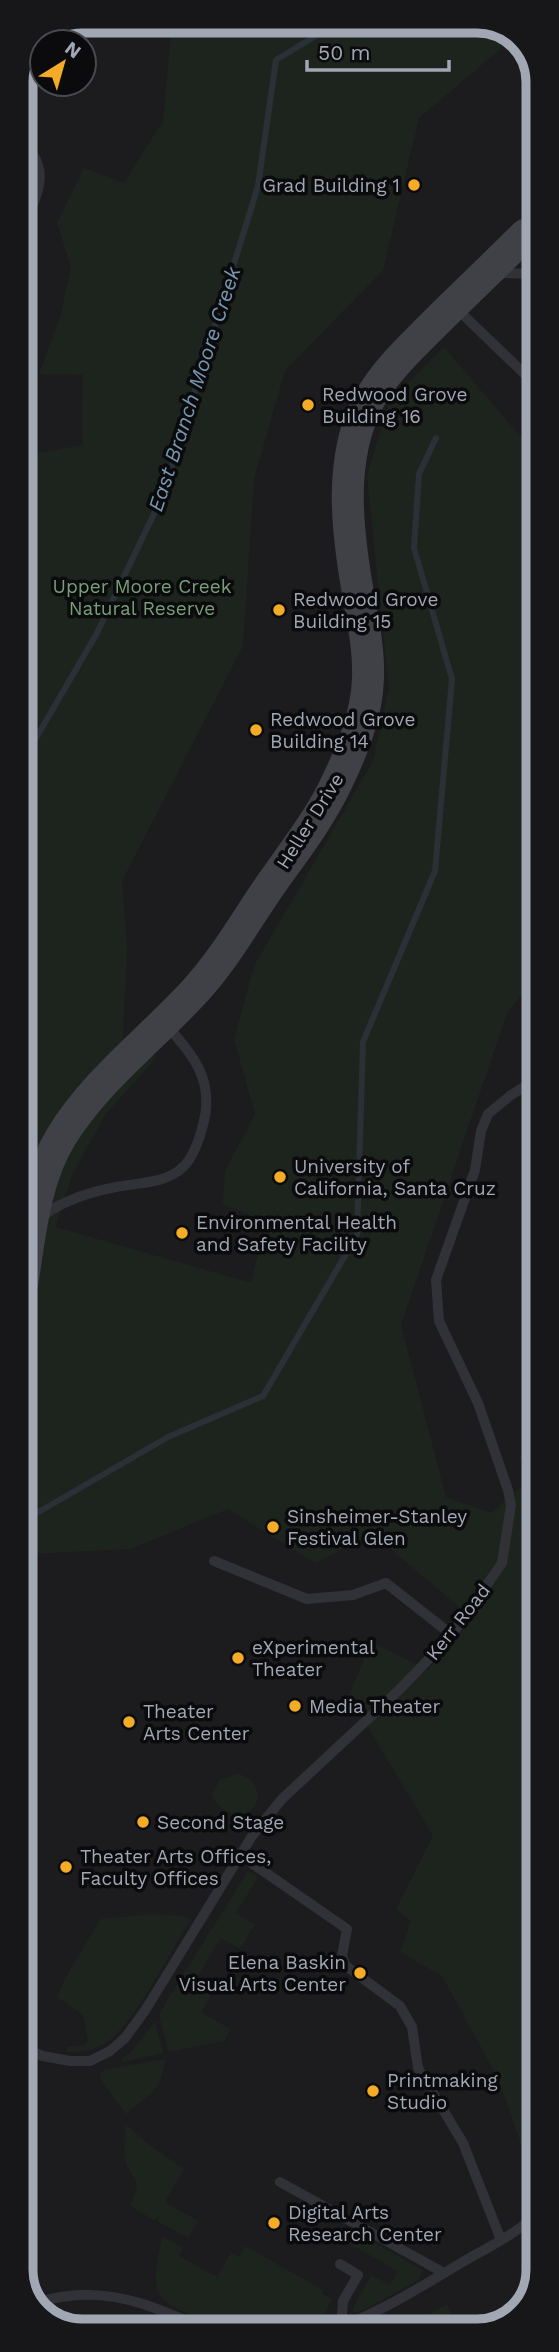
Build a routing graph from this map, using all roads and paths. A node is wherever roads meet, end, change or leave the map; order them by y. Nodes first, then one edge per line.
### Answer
1 (33, 167) edge
2 (33, 189) edge
3 (526, 241) edge
4 (487, 272) junction
5 (526, 274) edge
6 (453, 305) junction
7 (526, 375) edge
8 (165, 1023) junction
9 (526, 1086) edge
10 (33, 1222) edge
11 (33, 1228) edge
12 (214, 1561) dead end
13 (452, 1635) junction
14 (240, 1855) junction
15 (33, 2052) edge
16 (281, 2182) dead end
17 (526, 2222) edge
18 (501, 2240) junction
19 (340, 2264) dead end
20 (444, 2273) junction
21 (44, 2300) edge
22 (182, 2319) edge
23 (338, 2319) edge
24 (361, 2319) edge

1 - 2 street
3 - 4 main road, Heller Drive
4 - 5 lane
4 - 6 main road, Heller Drive
6 - 7 lane
6 - 8 main road, Heller Drive
8 - 10 main road, Heller Drive
8 - 11 lane
9 - 13 lane, Kerr Road
12 - 13 lane
13 - 14 lane, Kerr Road
14 - 15 lane, Kerr Road
14 - 18 lane
16 - 20 lane
17 - 18 lane
18 - 20 lane
19 - 23 lane
20 - 24 lane
21 - 22 lane

